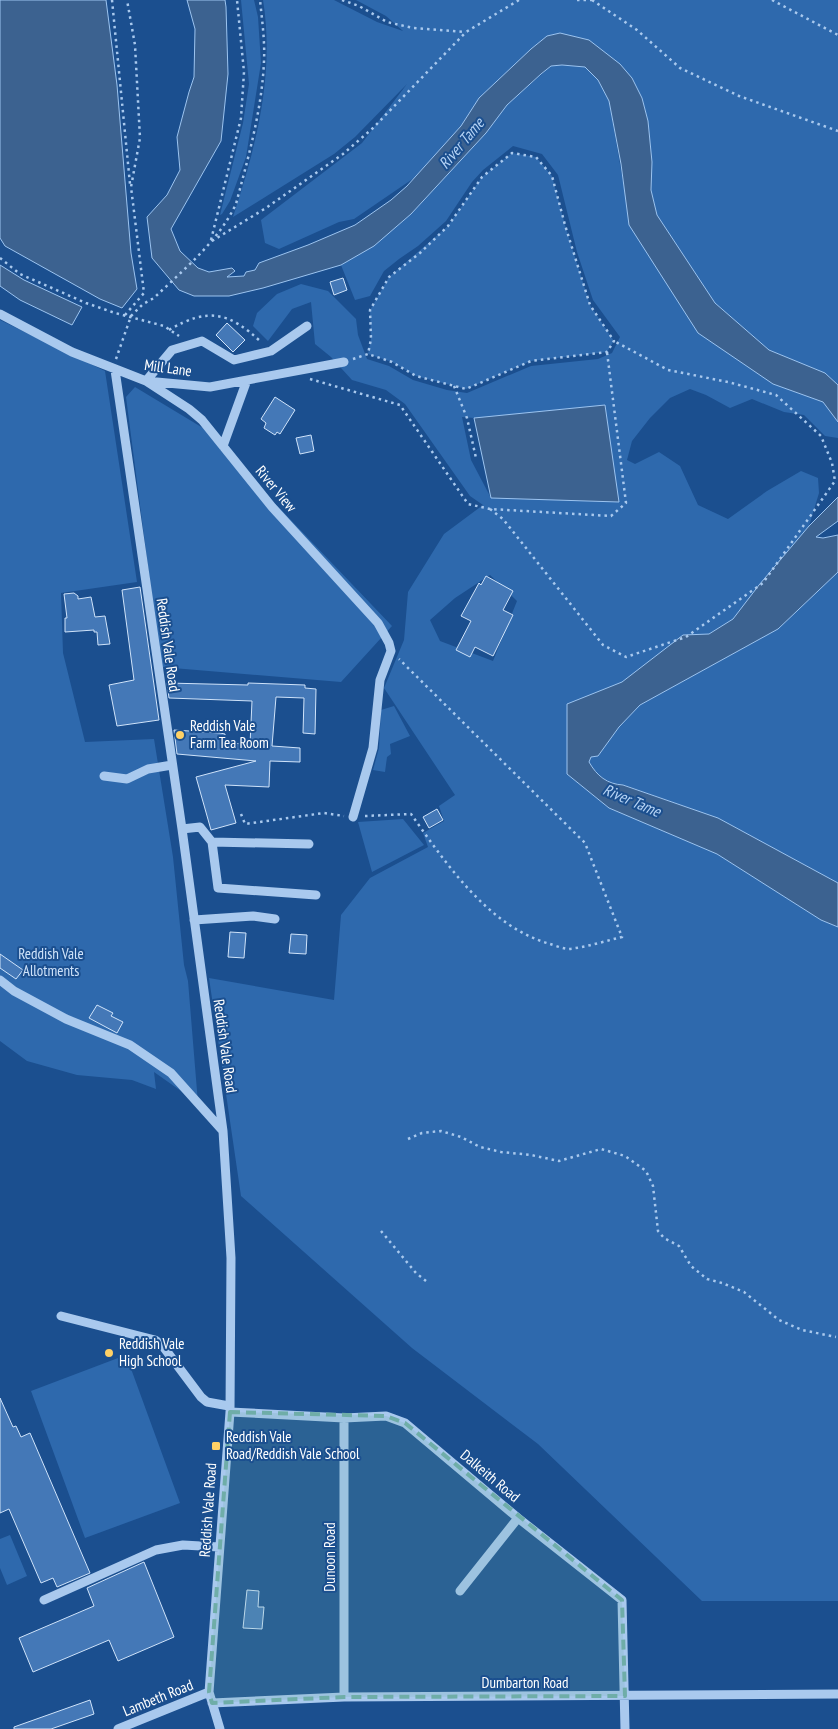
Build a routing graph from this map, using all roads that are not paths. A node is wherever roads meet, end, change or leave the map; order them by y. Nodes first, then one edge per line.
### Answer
1 (0, 314) edge
2 (307, 326) dead end
3 (344, 362) road end
4 (115, 370) junction
5 (247, 380) junction
6 (146, 381) junction
7 (223, 446) junction
8 (172, 765) junction
9 (104, 776) dead end
10 (353, 817) road end
11 (182, 829) junction
12 (212, 842) junction
13 (309, 844) dead end
14 (316, 895) dead end
15 (275, 919) dead end
16 (194, 920) junction
17 (0, 980) edge
18 (223, 1131) junction
19 (61, 1316) dead end
20 (230, 1409) junction
21 (344, 1418) junction
22 (518, 1518) junction
23 (219, 1547) junction
24 (460, 1591) dead end
25 (44, 1600) dead end
26 (209, 1692) junction
27 (838, 1694) edge
28 (625, 1696) junction
29 (344, 1697) junction
30 (212, 1703) junction
31 (118, 1729) edge
32 (220, 1729) edge
33 (625, 1729) edge

1 - 4 street, Mill Lane
2 - 6 street
3 - 5 street, Mill Lane
4 - 6 street, Mill Lane
4 - 8 street, Reddish Vale Road
5 - 6 street, Mill Lane
5 - 7 street
6 - 7 street, River View
7 - 10 street, River View
8 - 9 street
8 - 11 street, Reddish Vale Road
11 - 12 street
11 - 16 street, Reddish Vale Road
12 - 13 street
12 - 14 street
15 - 16 street
16 - 18 street, Reddish Vale Road
17 - 18 street
18 - 20 street, Reddish Vale Road
19 - 20 street, Dalkeith Road
20 - 21 street, Dalkeith Road
20 - 23 street, Reddish Vale Road
21 - 22 street, Dalkeith Road
21 - 29 street, Dunoon Road
22 - 24 street
22 - 28 street, Dalkeith Road
23 - 25 street
23 - 26 street, Reddish Vale Road
26 - 30 street, Reddish Vale Road
26 - 31 street, Lambeth Road
27 - 28 street, Dumbarton Road
28 - 29 street, Dumbarton Road
28 - 33 street, Dalkeith Road
29 - 30 street, Dumbarton Road
30 - 32 street, Reddish Vale Road

